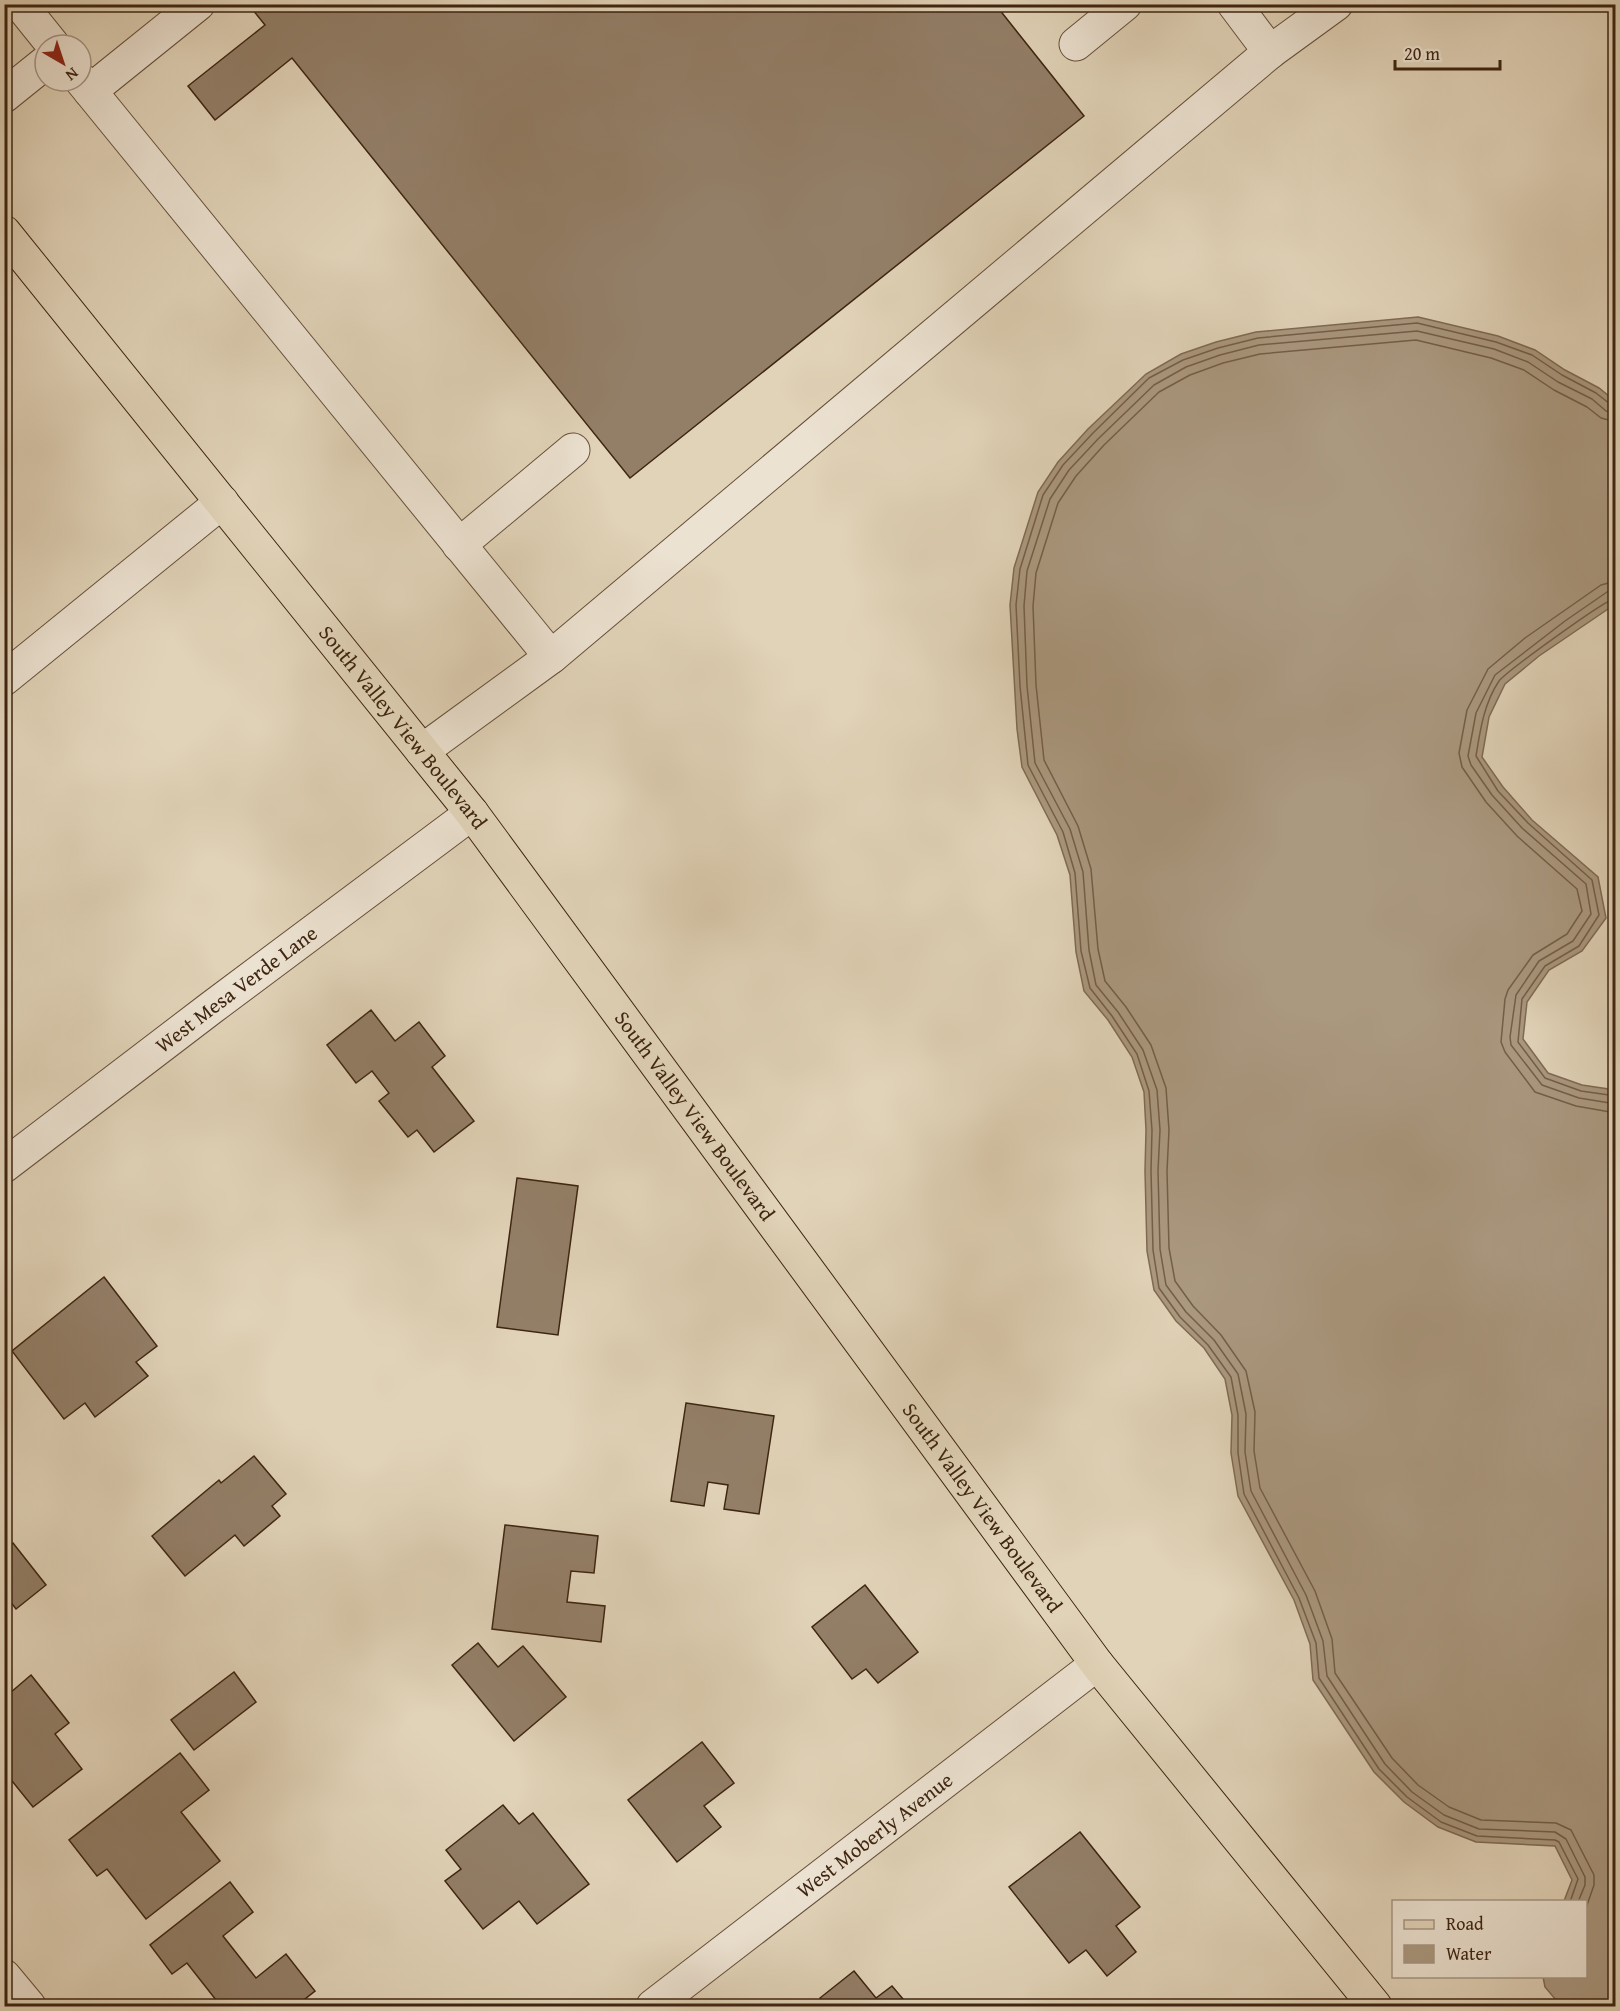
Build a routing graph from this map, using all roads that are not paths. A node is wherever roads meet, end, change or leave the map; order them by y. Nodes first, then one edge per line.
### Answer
1 (20, 4) edge
2 (198, 4) edge
3 (1125, 4) edge
4 (1234, 4) edge
5 (1336, 4) edge
6 (43, 33) edge
7 (1076, 44) dead end
8 (1270, 52) junction
9 (33, 73) edge
10 (93, 80) edge
11 (92, 93) edge
12 (4, 96) edge
13 (4, 232) edge
14 (573, 450) dead end
15 (222, 502) junction
16 (459, 545) junction
17 (551, 657) junction
18 (4, 679) edge
19 (422, 751) junction
20 (472, 813) junction
21 (4, 1167) edge
22 (1097, 1664) junction
23 (4, 1976) edge
24 (29, 2007) edge
25 (653, 2007) edge
26 (1375, 2007) edge

1 - 6 street
2 - 10 street
3 - 7 street
4 - 8 street
5 - 8 street
8 - 17 street
9 - 12 street
11 - 16 street
13 - 15 main road, South Valley View Boulevard
14 - 16 street
15 - 18 street
15 - 19 main road, South Valley View Boulevard
16 - 17 street
17 - 19 street
19 - 20 main road, South Valley View Boulevard
20 - 21 street, West Mesa Verde Lane
20 - 22 main road, South Valley View Boulevard
22 - 25 street, West Moberly Avenue
22 - 26 main road, South Valley View Boulevard
23 - 24 street

